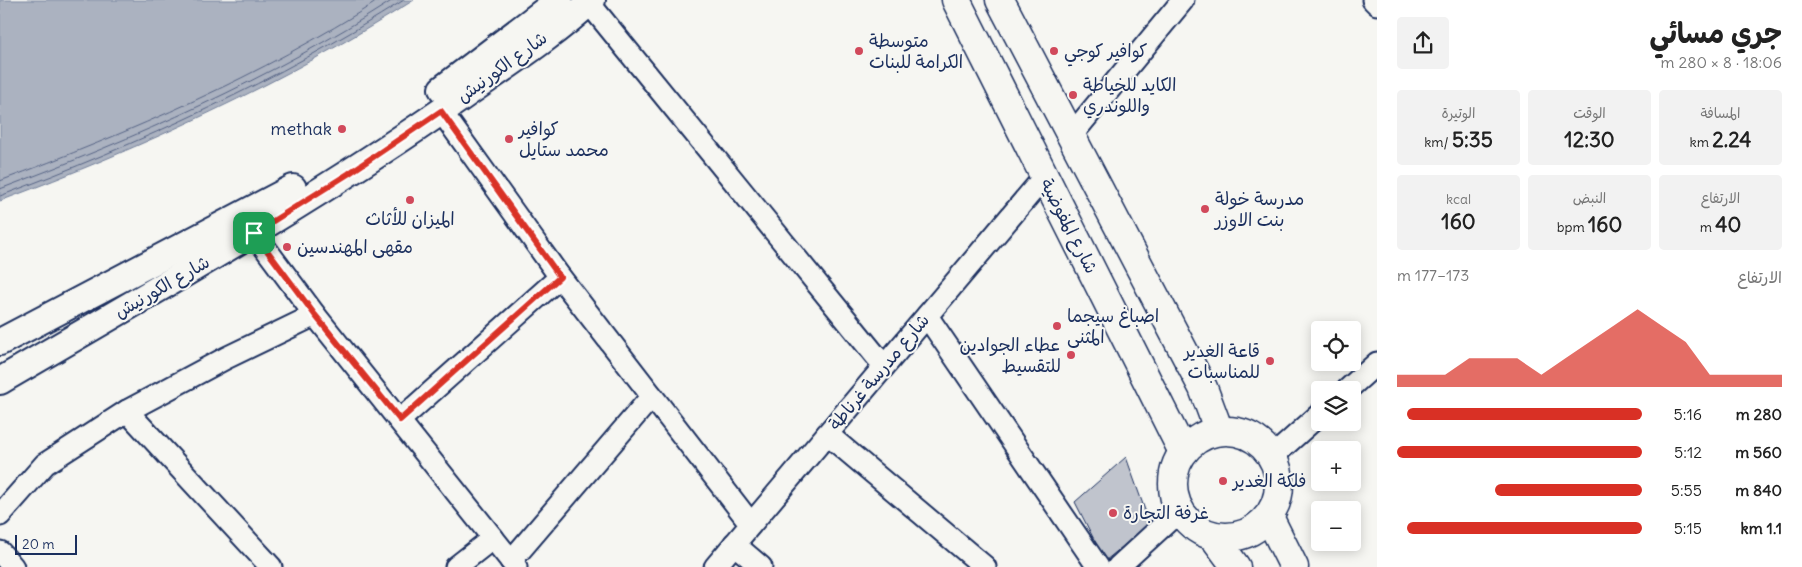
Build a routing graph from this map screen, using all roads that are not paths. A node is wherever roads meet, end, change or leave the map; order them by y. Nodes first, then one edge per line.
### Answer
1 (559, 0) edge
2 (956, 0) edge
3 (1000, 0) edge
4 (1182, 0) edge
5 (1373, 0) edge
6 (591, 2) edge
7 (1377, 4) edge
8 (441, 111) junction
9 (1070, 137) junction
10 (1044, 177) junction
11 (254, 233) junction
12 (560, 277) junction
13 (77, 302) junction
14 (315, 315) junction
15 (927, 316) junction
16 (92, 327) junction
17 (0, 342) edge
18 (1377, 363) edge
19 (884, 366) junction
20 (1357, 381) edge
21 (0, 382) edge
22 (652, 396) junction
23 (127, 411) junction
24 (400, 420) junction
25 (1311, 422) edge
26 (1219, 430) junction
27 (827, 434) junction
28 (1183, 452) junction
29 (1272, 457) junction
30 (1180, 511) junction
31 (0, 515) edge
32 (1269, 516) junction
33 (751, 524) junction
34 (1212, 536) junction
35 (493, 538) junction
36 (734, 544) junction
37 (0, 552) edge
38 (514, 564) edge
39 (13, 567) edge
40 (271, 567) edge
41 (456, 567) edge
42 (714, 567) edge
43 (761, 567) edge
44 (985, 567) edge
45 (1098, 567) edge
46 (1118, 567) edge
47 (1236, 567) edge
48 (1294, 567) edge

1 - 13 street, شارع الكورنيش
2 - 10 main road, شارع المفوضية
3 - 9 main road
4 - 9 street
5 - 7 street
6 - 8 street, شارع الكورنيش
6 - 19 street
8 - 11 street, شارع الكورنيش
8 - 12 street
9 - 26 main road
10 - 15 street, شارع مدرسة غرناطة
10 - 28 main road, شارع المفوضية
11 - 14 street
11 - 16 street, شارع الكورنيش
12 - 22 street
12 - 24 street
13 - 16 street
13 - 17 street, شارع الكورنيش
14 - 23 street
14 - 24 street
15 - 19 street, شارع مدرسة غرناطة
15 - 45 street
16 - 21 street, شارع الكورنيش
18 - 20 street
19 - 27 street, شارع مدرسة غرناطة
22 - 33 street
22 - 38 street
23 - 31 street
23 - 40 street
24 - 35 street
25 - 29 street
26 - 28 main road
26 - 29 main road
27 - 33 street, شارع مدرسة غرناطة
27 - 44 street
28 - 30 main road
29 - 32 main road
30 - 34 main road
30 - 46 street
32 - 34 main road
32 - 48 main road
33 - 36 street, شارع مدرسة غرناطة
34 - 47 main road
35 - 38 street
35 - 41 street
36 - 42 street, شارع مدرسة غرناطة
36 - 43 street
37 - 39 street

